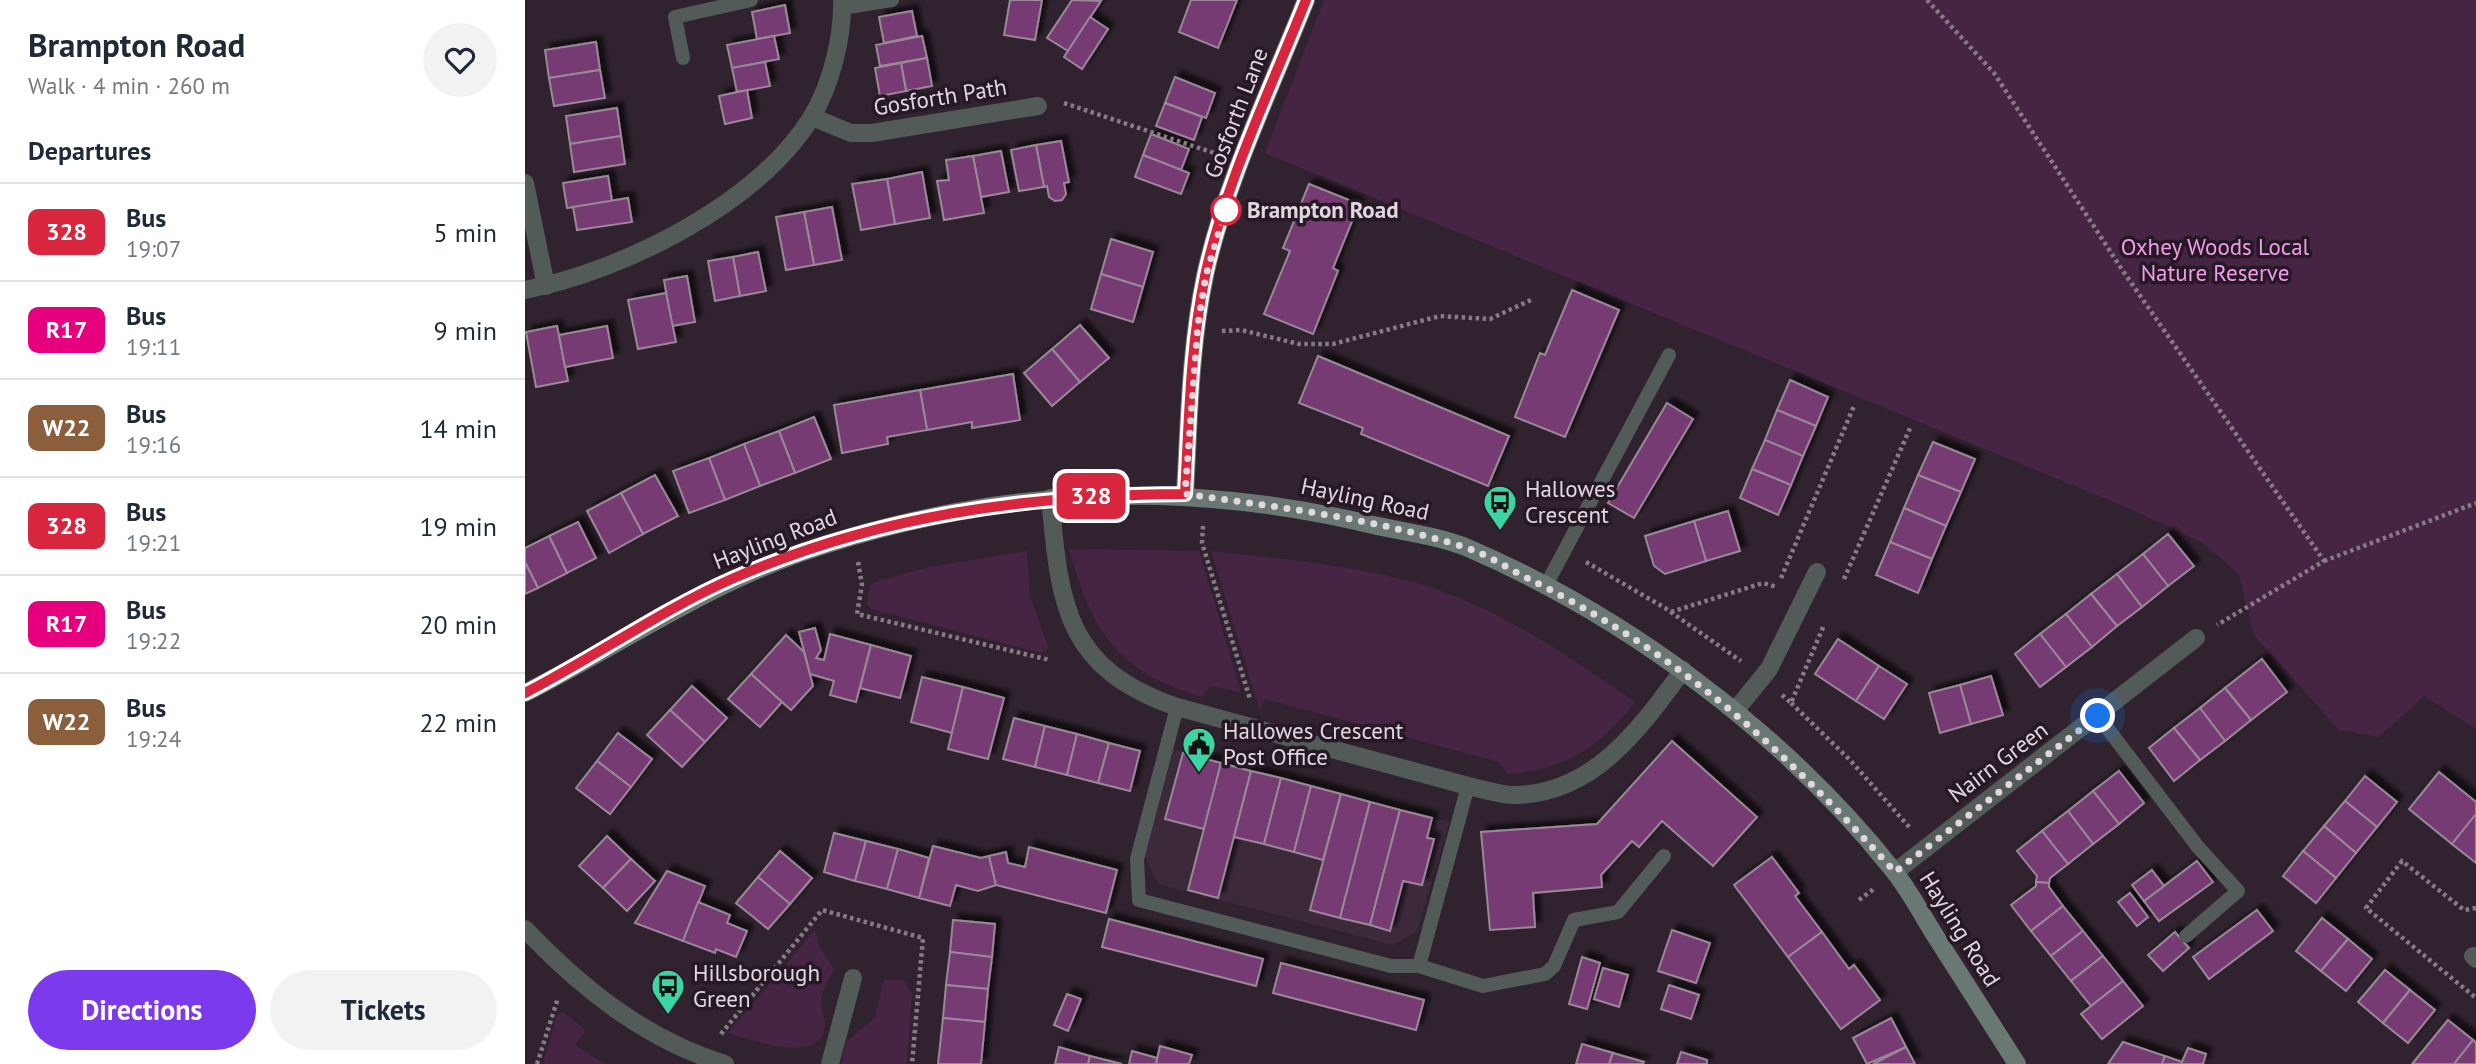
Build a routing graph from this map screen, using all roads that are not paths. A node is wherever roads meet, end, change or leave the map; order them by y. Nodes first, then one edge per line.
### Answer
1 (751, 0) edge
2 (892, 0) edge
3 (1306, 0) edge
4 (842, 4) edge
5 (683, 58) dead end
6 (1038, 106) road end
7 (811, 117) junction
8 (525, 183) edge
9 (546, 286) junction
10 (525, 290) edge
11 (1669, 355) dead end
12 (1185, 494) junction
13 (1050, 498) junction
14 (1817, 572) dead end
15 (1545, 587) junction
16 (2196, 638) road end
17 (1682, 670) junction
18 (525, 694) edge
19 (1177, 708) junction
20 (1735, 711) junction
21 (2098, 716) junction
22 (1468, 786) junction
23 (1664, 856) dead end
24 (1895, 872) junction
25 (525, 929) edge
26 (2186, 936) dead end
27 (1419, 966) junction
28 (853, 978) dead end
29 (725, 1064) edge
30 (830, 1064) edge
31 (2017, 1064) edge

1 - 5 lane
2 - 4 lane
3 - 12 street, Gosforth Lane
4 - 7 street
6 - 7 street, Gosforth Path
7 - 9 street
8 - 9 street
9 - 10 street
11 - 15 lane
12 - 13 street, Hayling Road
12 - 15 street, Hayling Road
13 - 18 street, Hayling Road
13 - 19 street
14 - 20 street
15 - 17 street, Hayling Road
16 - 21 street, Nairn Green
17 - 20 street, Hayling Road
17 - 22 street
19 - 22 street
19 - 27 lane
20 - 24 street, Hayling Road
21 - 24 street, Nairn Green
21 - 26 lane
22 - 27 lane
23 - 27 lane
24 - 31 street, Hayling Road
25 - 29 street
28 - 30 street

